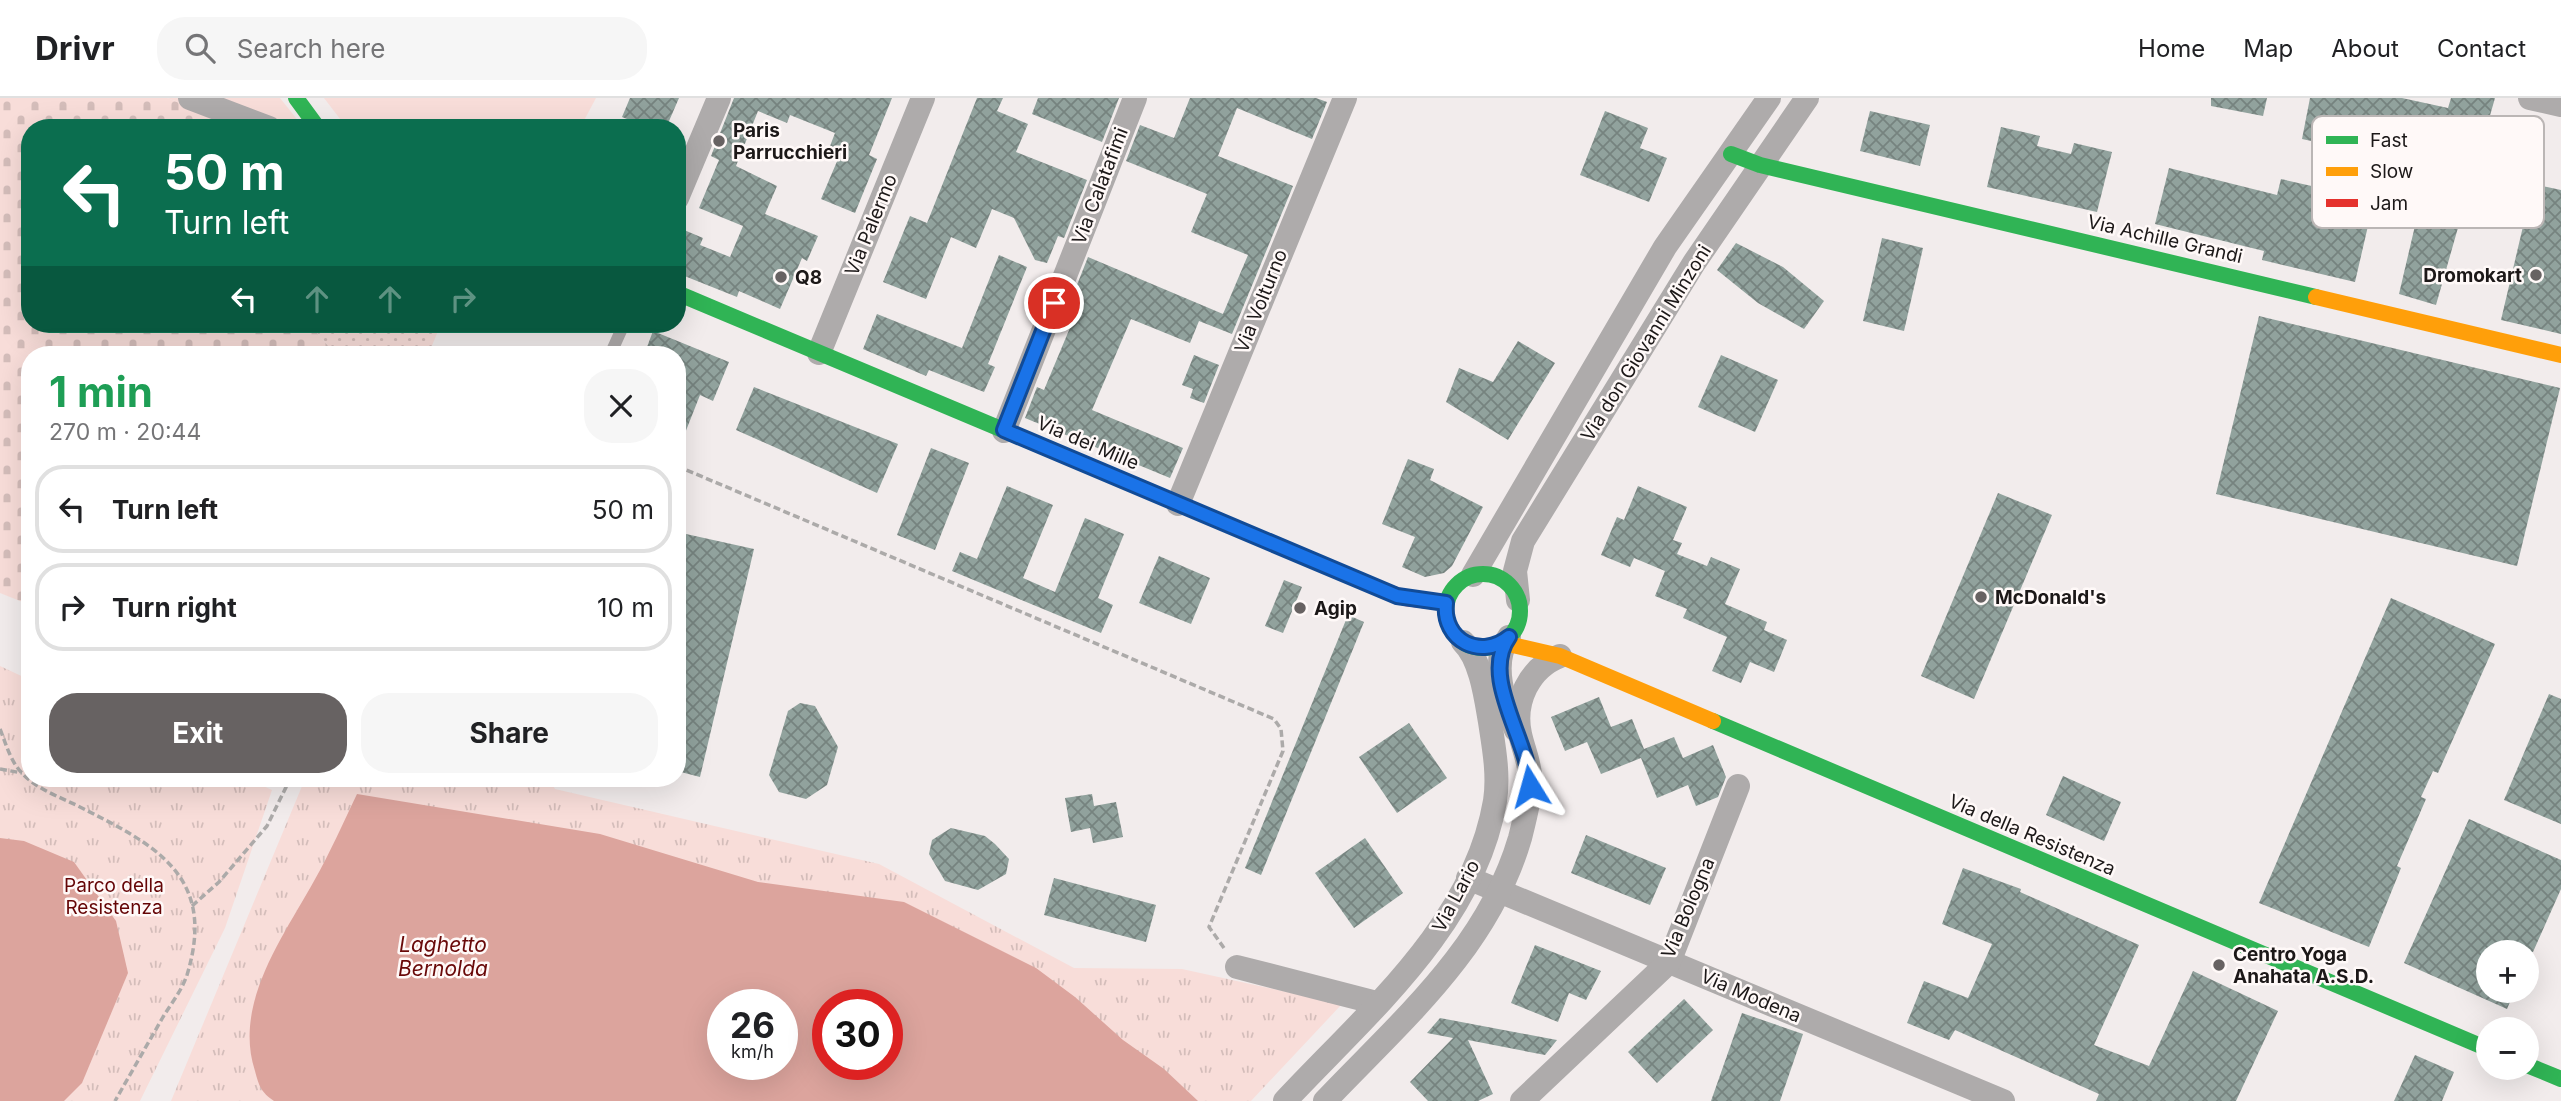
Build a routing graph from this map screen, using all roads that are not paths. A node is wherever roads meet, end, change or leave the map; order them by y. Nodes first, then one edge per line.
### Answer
1 (190, 98) edge
2 (296, 98) edge
3 (719, 98) edge
4 (923, 98) edge
5 (1135, 98) edge
6 (1345, 98) edge
7 (1769, 98) edge
8 (1807, 98) edge
9 (2530, 98) edge
10 (2561, 106) edge
11 (245, 119) edge
12 (311, 119) edge
13 (1731, 154) junction
14 (1760, 165) junction
15 (686, 177) edge
16 (686, 297) edge
17 (819, 352) junction
18 (2561, 355) edge
19 (1004, 430) junction
20 (1178, 504) junction
21 (1473, 575) junction
22 (1518, 600) junction
23 (1446, 603) junction
24 (1515, 637) junction
25 (1463, 642) junction
26 (1560, 656) junction
27 (1523, 747) junction
28 (1738, 786) dead end
29 (1468, 878) junction
30 (1499, 892) junction
31 (1669, 961) junction
32 (1237, 967) road end
33 (1377, 1003) junction
34 (2476, 1044) edge
35 (2539, 1070) edge
36 (2561, 1079) edge
37 (1285, 1101) edge
38 (1325, 1101) edge
39 (1522, 1101) edge
40 (2003, 1101) edge

1 - 11 street
2 - 12 street
3 - 15 street
4 - 17 street, Via Palermo
5 - 19 street, Via Calatafimi
6 - 20 street, Via Volturno
7 - 13 street, Via don Giovanni Minzoni
8 - 14 street, Via don Giovanni Minzoni
9 - 10 street
13 - 14 street, Via Achille Grandi
13 - 21 street, Via don Giovanni Minzoni
14 - 18 street, Via Achille Grandi
14 - 22 street, Via don Giovanni Minzoni
16 - 17 street, Via dei Mille
17 - 19 street, Via dei Mille
19 - 20 street, Via dei Mille
20 - 23 street, Via dei Mille
21 - 22 street
21 - 23 street
22 - 24 street, Via della Resistenza
22 - 24 street
23 - 25 street
24 - 25 street
24 - 26 street, Via della Resistenza
24 - 26 street, Via della Resistenza
24 - 27 street, Via Lario
25 - 29 street, Via Lario
26 - 27 street, Via Lario
26 - 34 street, Via della Resistenza
27 - 30 street, Via Lario
28 - 31 street, Via Bologna
29 - 30 street, Via Modena
29 - 33 street, Via Lario
30 - 31 street, Via Modena
30 - 38 street, Via Lario
31 - 39 street, Via Bologna
31 - 40 street, Via Modena
32 - 33 street
33 - 37 street, Via Lario
35 - 36 street

